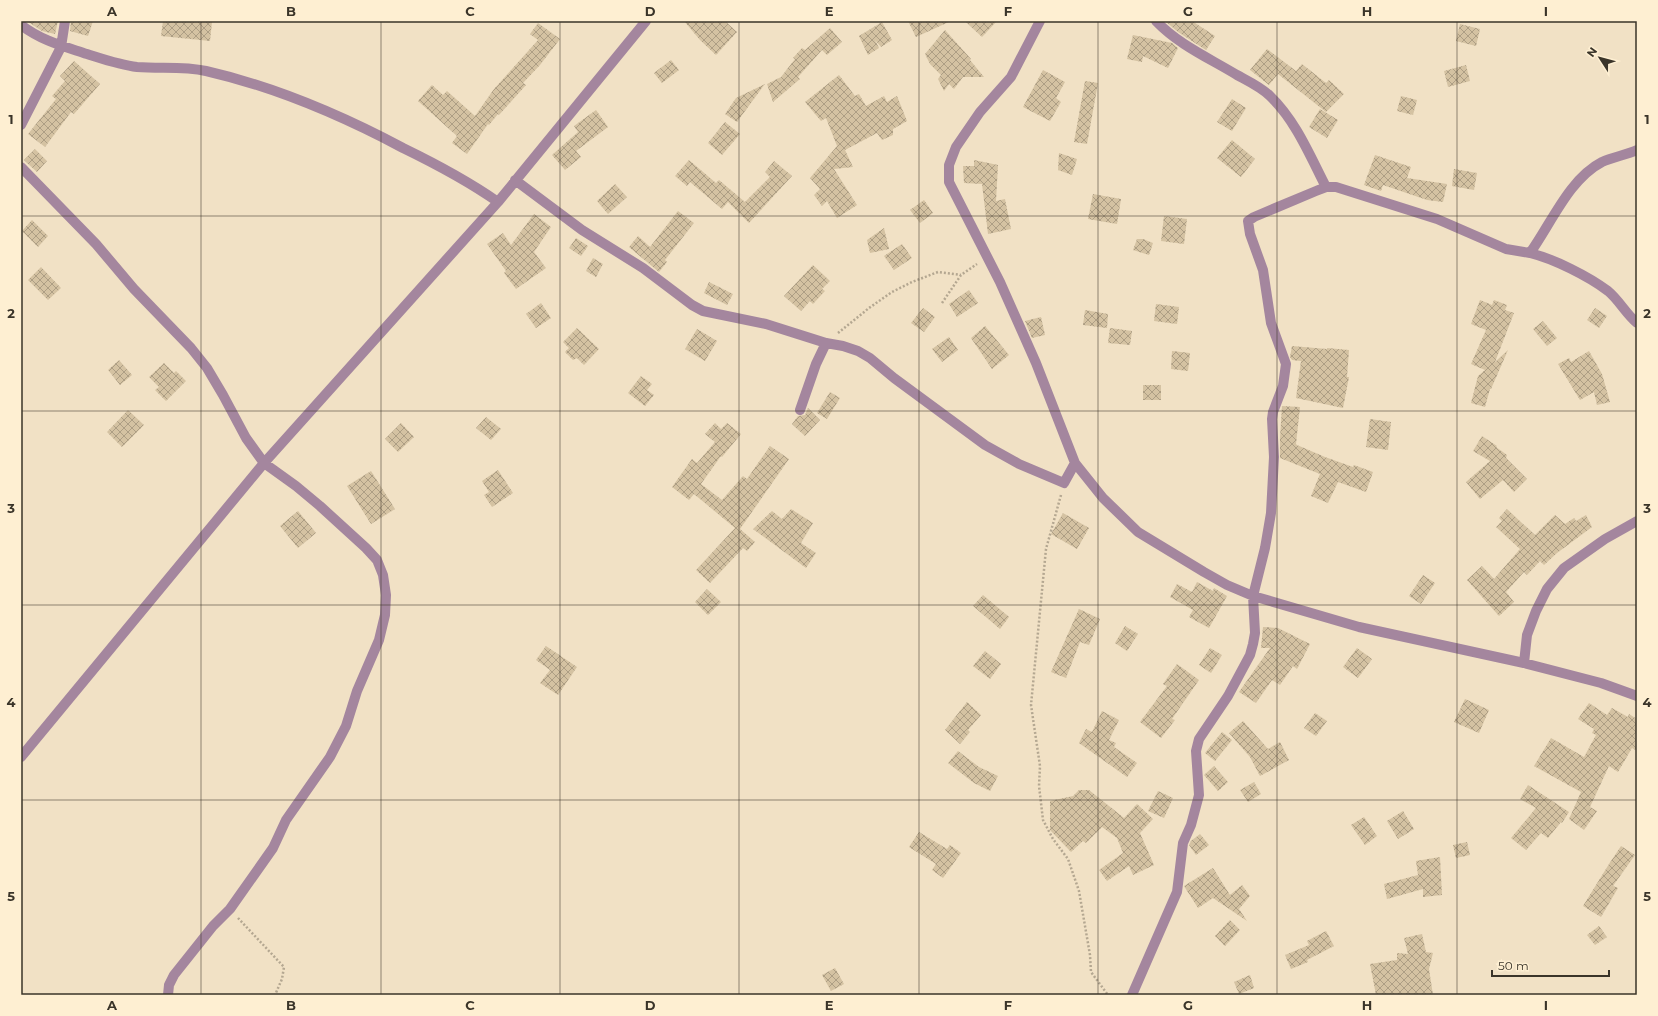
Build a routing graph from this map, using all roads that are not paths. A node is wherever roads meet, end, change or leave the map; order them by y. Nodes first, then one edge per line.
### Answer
1 (65, 21) edge
2 (646, 21) edge
3 (1040, 21) edge
4 (1156, 21) edge
5 (21, 25) edge
6 (61, 47) junction
7 (21, 125) edge
8 (1637, 150) edge
9 (21, 167) edge
10 (515, 180) junction
11 (1326, 187) junction
12 (498, 202) junction
13 (1530, 253) junction
14 (1637, 323) edge
15 (826, 343) junction
16 (800, 410) dead end
17 (264, 463) junction
18 (1075, 463) junction
19 (1637, 521) edge
20 (1252, 596) junction
21 (1524, 663) junction
22 (1637, 696) edge
23 (21, 757) edge
24 (168, 995) edge
25 (1132, 995) edge

1 - 6 street
2 - 10 street
3 - 18 street
4 - 11 street
5 - 6 street
6 - 7 street
6 - 12 street
8 - 13 street
9 - 17 street
10 - 12 street
10 - 15 street
11 - 13 street
11 - 20 street
12 - 17 street
13 - 14 street
15 - 16 street
15 - 18 street
17 - 23 street
17 - 24 street
18 - 20 street
19 - 21 street
20 - 21 street
20 - 25 street
21 - 22 street

